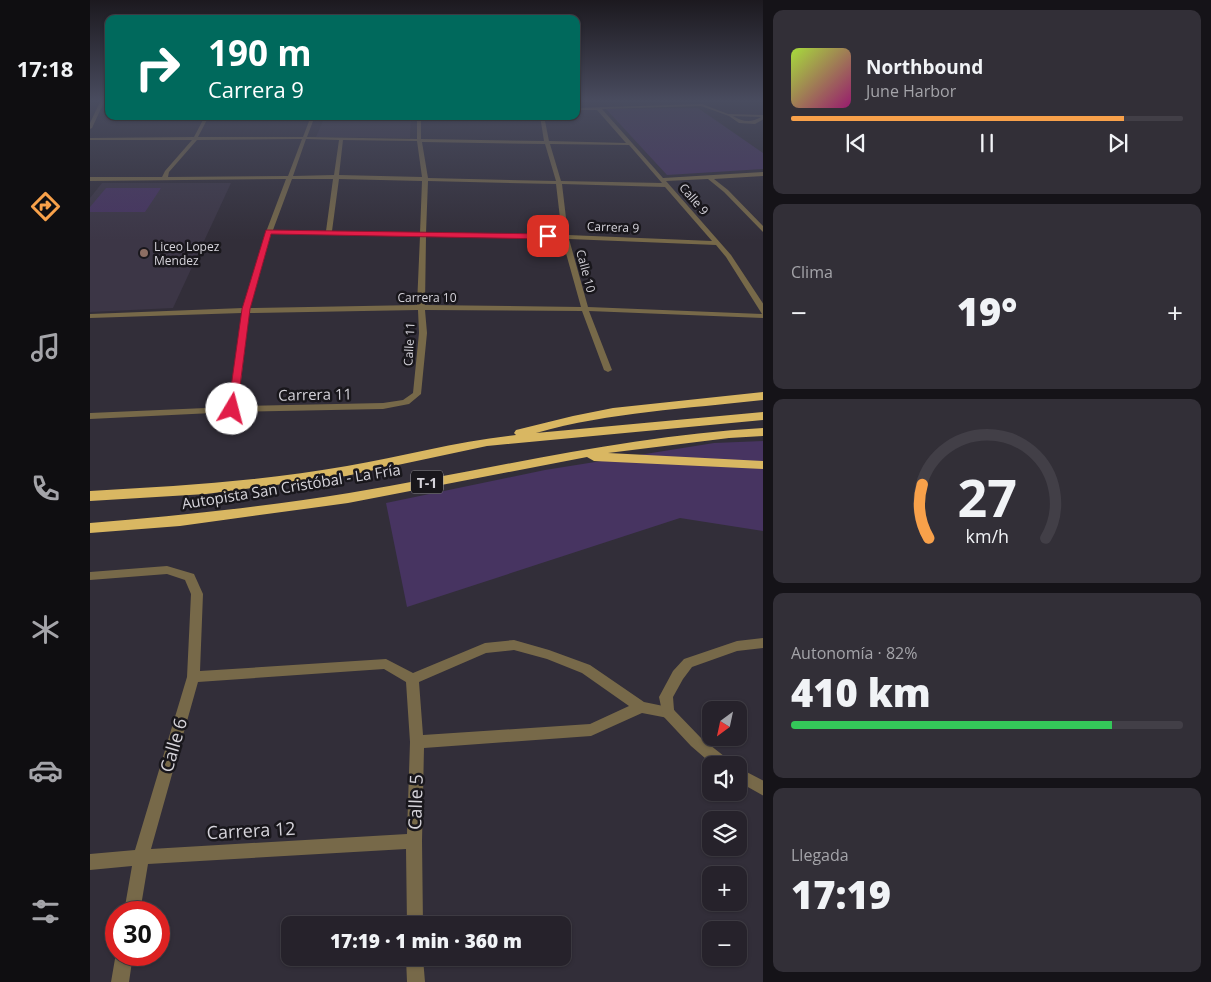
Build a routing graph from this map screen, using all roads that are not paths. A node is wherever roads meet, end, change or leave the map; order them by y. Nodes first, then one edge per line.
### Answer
1 (188, 148) edge
2 (301, 148) edge
3 (340, 148) edge
4 (420, 148) edge
5 (548, 148) edge
6 (632, 148) edge
7 (763, 174) edge
8 (338, 177) junction
9 (291, 178) junction
10 (425, 178) junction
11 (710, 178) junction
12 (90, 179) edge
13 (164, 179) junction
14 (559, 183) junction
15 (665, 183) junction
16 (763, 230) edge
17 (268, 232) junction
18 (329, 232) junction
19 (424, 234) junction
20 (566, 237) junction
21 (717, 243) junction
22 (421, 308) junction
23 (246, 309) junction
24 (585, 309) junction
25 (763, 310) edge
26 (90, 316) edge
27 (763, 316) edge
28 (608, 370) dead end
29 (417, 394) joint
30 (763, 396) edge
31 (232, 409) junction
32 (90, 416) edge
33 (763, 416) edge
34 (763, 432) edge
35 (487, 442) junction
36 (572, 456) junction
37 (763, 465) edge
38 (90, 496) edge
39 (90, 528) edge
40 (90, 576) edge
41 (763, 643) edge
42 (193, 678) junction
43 (412, 679) junction
44 (641, 707) junction
45 (668, 712) junction
46 (417, 742) junction
47 (713, 756) edge
48 (747, 779) edge
49 (763, 788) edge
50 (414, 841) junction
51 (141, 856) junction
52 (90, 862) edge
53 (134, 901) edge
54 (415, 916) edge
55 (122, 966) edge
56 (415, 966) edge
57 (120, 982) edge
58 (416, 982) edge

1 - 13 street
2 - 9 street
3 - 8 street
4 - 10 street, Calle 11
5 - 14 street, Calle 10
6 - 15 street, Calle 9
7 - 11 street
8 - 9 street
8 - 10 street
8 - 18 street
9 - 13 street
9 - 17 street
10 - 14 street
10 - 19 street, Calle 11
11 - 15 street
11 - 16 street
12 - 13 street
14 - 15 street
14 - 20 street, Calle 10
15 - 21 street, Calle 9
17 - 18 street, Carrera 9
17 - 23 street
18 - 19 street, Carrera 9
19 - 20 street, Carrera 9
19 - 22 street, Calle 11
20 - 21 street, Carrera 9
20 - 24 street, Calle 10
21 - 25 street, Calle 9
22 - 23 street, Carrera 10
22 - 24 street, Carrera 10
22 - 29 street, Calle 11
23 - 26 street, Carrera 10
23 - 31 street
24 - 27 street, Carrera 10
24 - 28 street, Calle 10
29 - 31 street, Carrera 11
30 - 35 highway
31 - 32 street, Carrera 11
33 - 35 highway, Autopista San Cristóbal - La Fría / T-1
34 - 36 highway, Autopista San Cristóbal - La Fría / T-1
35 - 38 highway, Autopista San Cristóbal - La Fría / T-1
36 - 37 highway
36 - 39 highway, Autopista San Cristóbal - La Fría / T-1
40 - 42 street, Calle 6
41 - 45 street
42 - 43 street
42 - 51 street, Calle 6
43 - 44 street
43 - 46 street, Calle 5
44 - 45 street
44 - 46 street
45 - 47 street
46 - 50 street, Calle 5
48 - 49 street
50 - 51 street, Carrera 12
50 - 54 street, Calle 5
51 - 52 street, Carrera 12
51 - 53 street, Calle 6
55 - 57 street
56 - 58 street

